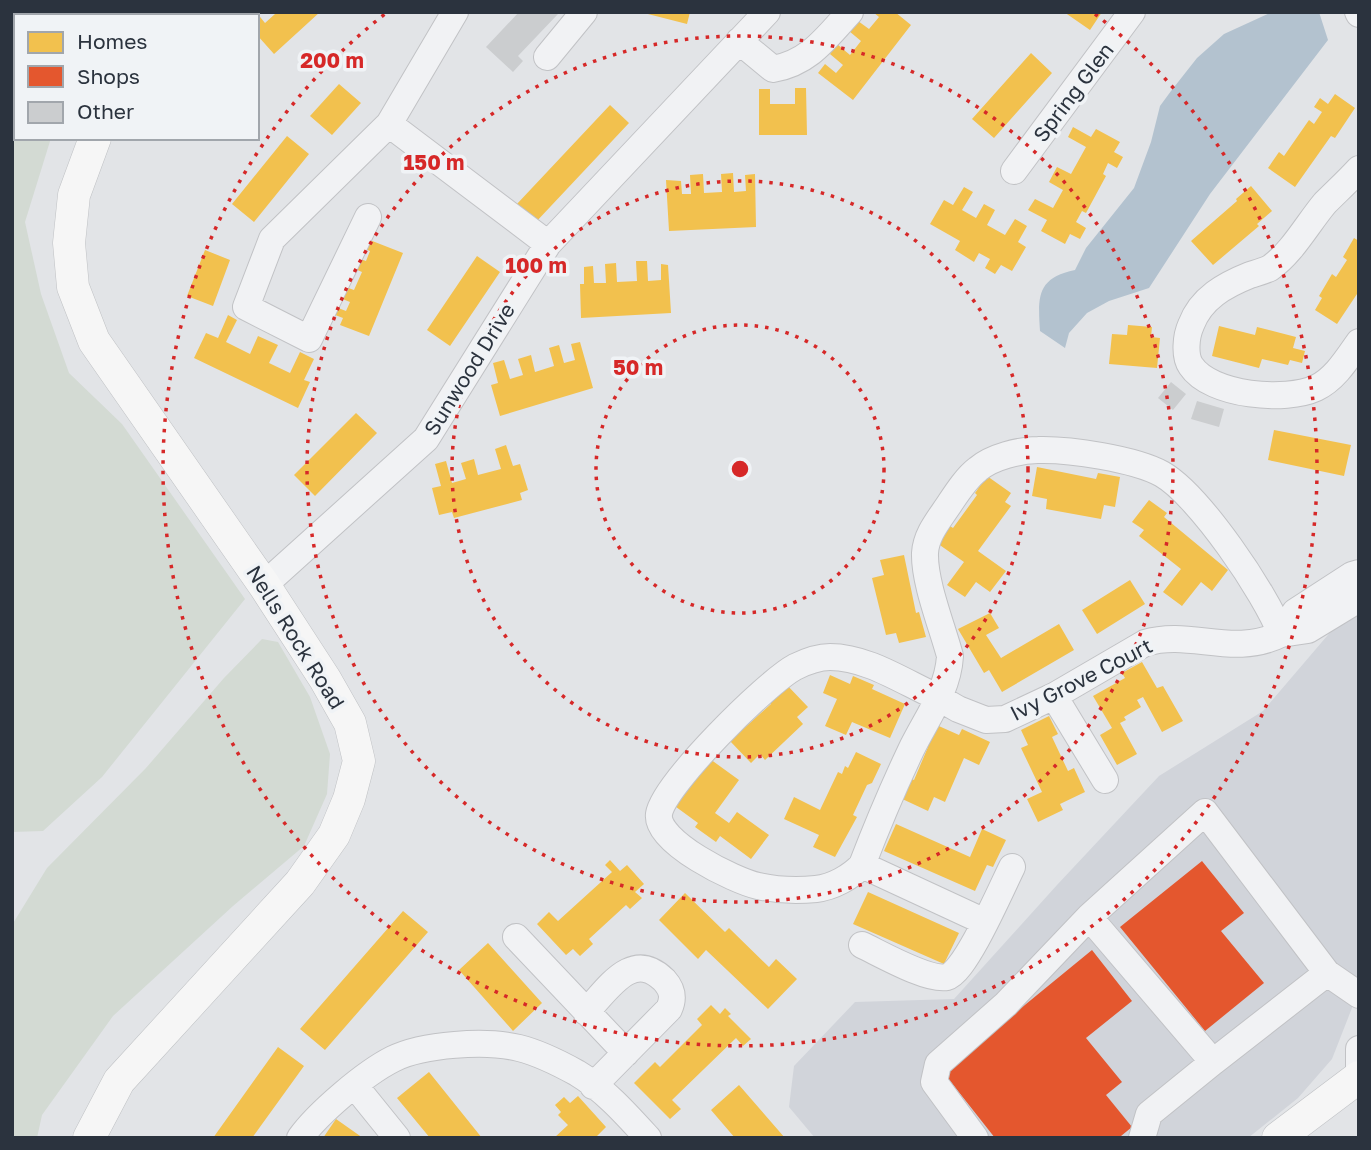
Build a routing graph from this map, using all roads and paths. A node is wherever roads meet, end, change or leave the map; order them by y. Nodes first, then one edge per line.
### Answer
1 (455, 12) edge
2 (584, 12) edge
3 (767, 12) edge
4 (850, 12) edge
5 (1132, 12) edge
6 (739, 41) junction
7 (547, 57) dead end
8 (389, 124) junction
9 (94, 140) edge
10 (1359, 169) edge
11 (1014, 171) dead end
12 (368, 217) dead end
13 (548, 244) junction
14 (1359, 342) edge
15 (1359, 573) edge
16 (264, 585) junction
17 (1359, 599) edge
18 (1281, 634) junction
19 (1054, 696) junction
20 (939, 698) junction
21 (1105, 780) dead end
22 (862, 865) junction
23 (1012, 867) dead end
24 (1089, 917) junction
25 (985, 922) junction
26 (516, 936) dead end
27 (862, 945) dead end
28 (1327, 973) junction
29 (1359, 995) edge
30 (586, 1012) junction
31 (1359, 1049) edge
32 (626, 1053) junction
33 (1213, 1062) junction
34 (1359, 1066) edge
35 (1359, 1077) edge
36 (355, 1086) junction
37 (593, 1086) junction
38 (89, 1138) edge
39 (300, 1138) edge
40 (397, 1138) edge
41 (648, 1138) edge
42 (975, 1138) edge
43 (1142, 1138) edge
44 (1278, 1138) edge

1 - 8 street
2 - 7 street
3 - 6 street, Sunwood Drive
4 - 6 street
5 - 11 street, Spring Glen
6 - 13 street, Sunwood Drive
8 - 12 street
8 - 13 street
9 - 16 main road, Nells Rock Road
10 - 14 street
13 - 16 street, Sunwood Drive
15 - 18 street
16 - 38 main road, Nells Rock Road
17 - 18 street, Ivy Grove Court
18 - 19 street, Ivy Grove Court
18 - 20 street
19 - 20 street, Ivy Grove Court
19 - 21 street
20 - 22 street
20 - 22 street, Ivy Grove Court
22 - 25 street
23 - 25 street
24 - 28 street
24 - 33 street
24 - 42 street
25 - 27 street
26 - 30 street
28 - 29 street
28 - 33 street
30 - 32 street
30 - 32 street
31 - 34 street
32 - 37 street
33 - 43 street
35 - 44 main road
36 - 37 street
36 - 39 street
36 - 40 street
37 - 41 street

